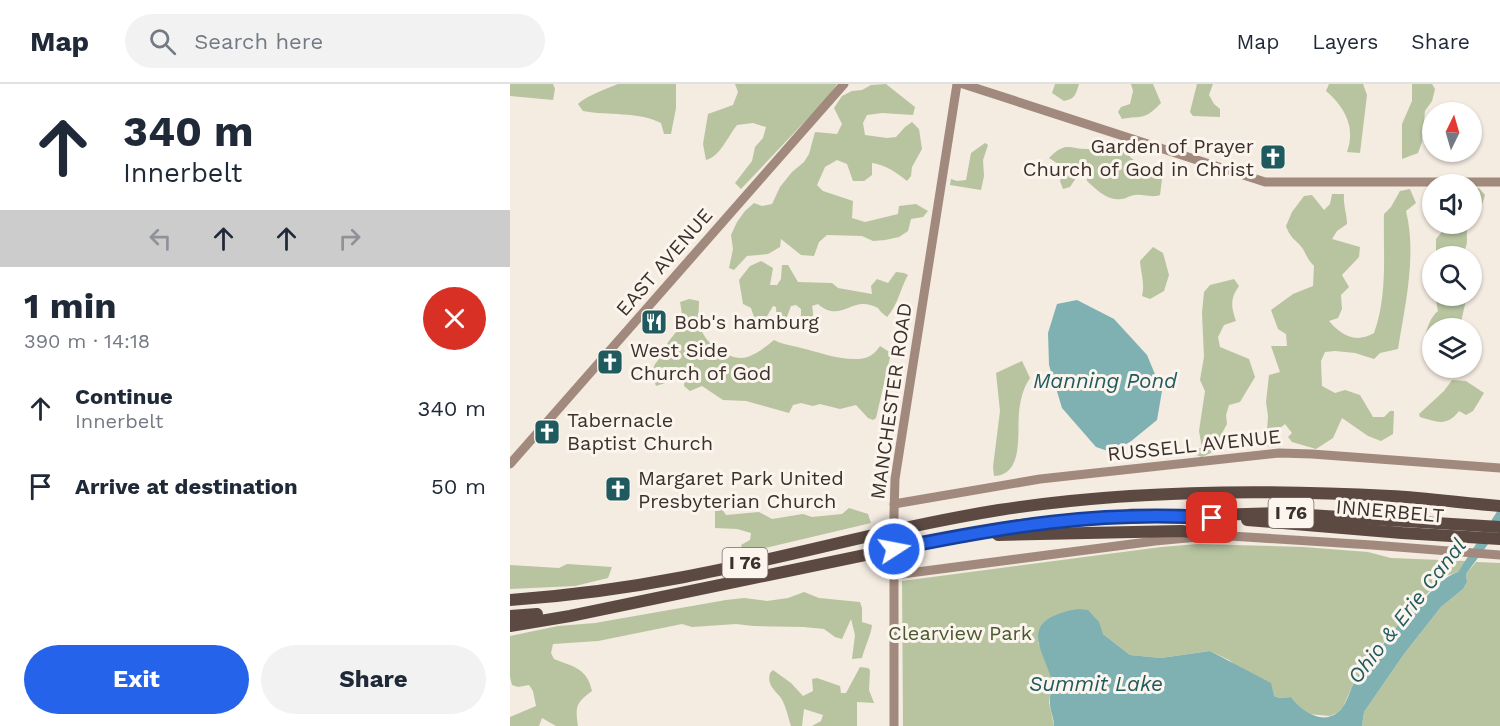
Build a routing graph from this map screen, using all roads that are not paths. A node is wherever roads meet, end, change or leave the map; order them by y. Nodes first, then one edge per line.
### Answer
1 (844, 84) edge
2 (957, 84) edge
3 (963, 84) edge
4 (1500, 182) edge
5 (510, 464) edge
6 (1500, 468) edge
7 (1427, 499) junction
8 (1500, 500) edge
9 (894, 504) junction
10 (1500, 507) edge
11 (1170, 515) junction
12 (1500, 527) edge
13 (1221, 535) junction
14 (952, 537) junction
15 (1500, 539) edge
16 (1500, 555) edge
17 (894, 575) junction
18 (654, 599) junction
19 (510, 600) edge
20 (510, 616) edge
21 (510, 626) edge
22 (894, 726) edge

1 - 5 main road, EAST AVENUE
2 - 9 main road, MANCHESTER ROAD
3 - 4 main road
6 - 9 main road, RUSSELL AVENUE
7 - 8 highway, INNERBELT
7 - 10 highway, I 76
7 - 19 highway, I 76
9 - 17 main road, MANCHESTER ROAD
11 - 12 highway, I 76
11 - 14 highway, I 76
11 - 15 highway, INNERBELT
13 - 14 highway
13 - 16 main road
13 - 17 main road
14 - 18 highway, I 76
17 - 22 main road, MANCHESTER ROAD
18 - 20 highway, I 76
18 - 21 highway

